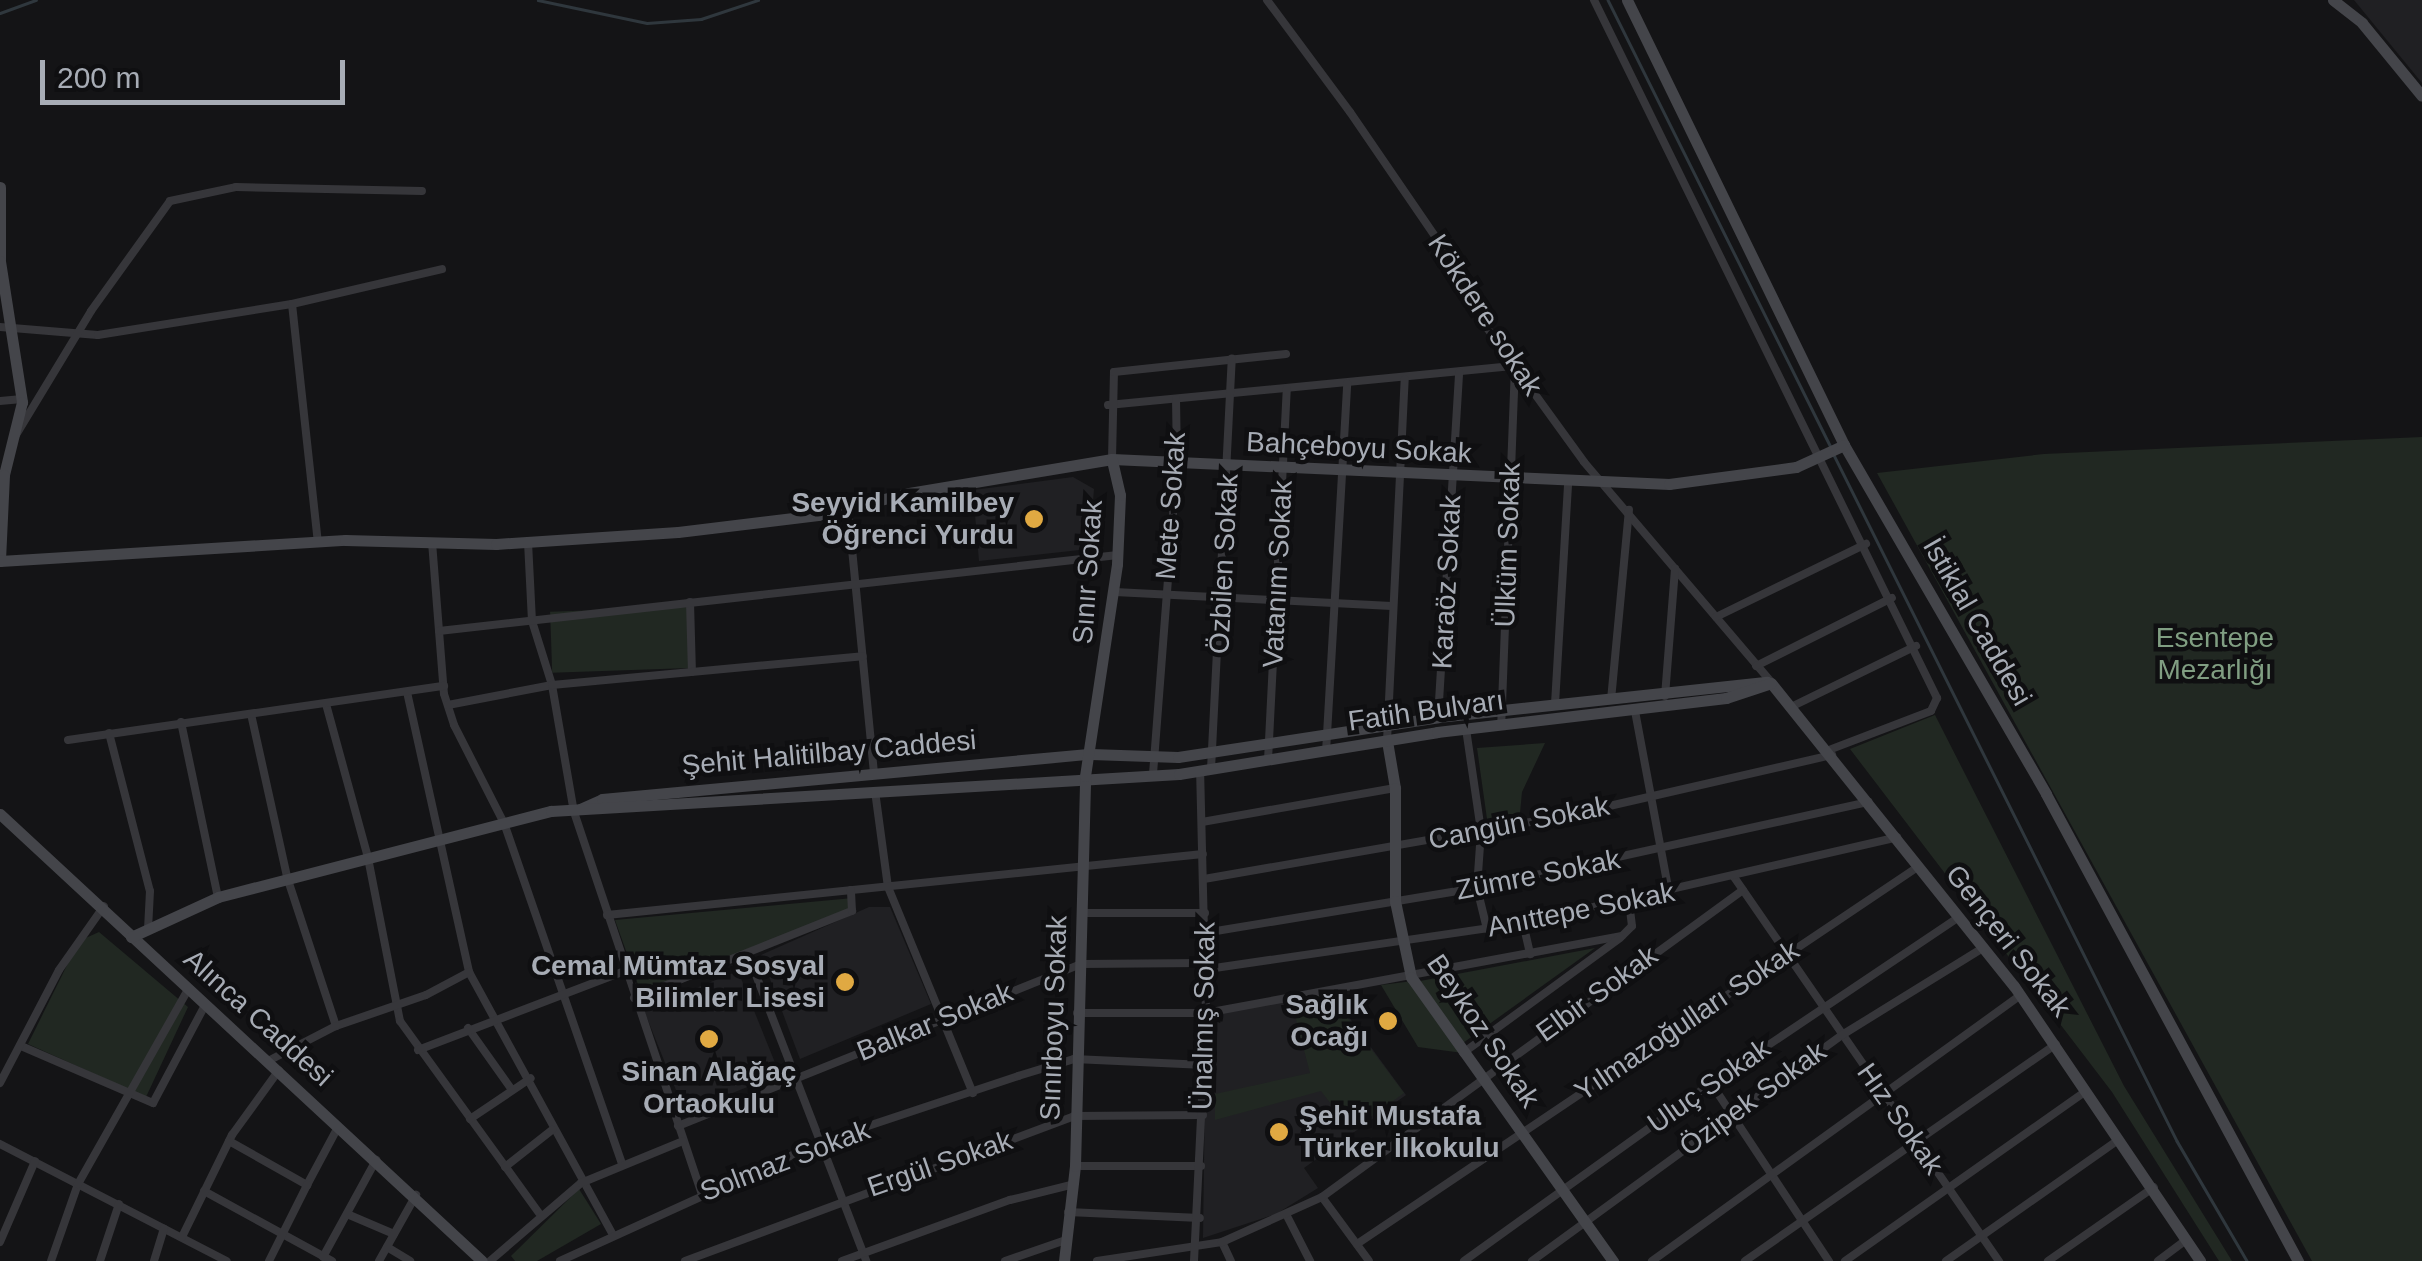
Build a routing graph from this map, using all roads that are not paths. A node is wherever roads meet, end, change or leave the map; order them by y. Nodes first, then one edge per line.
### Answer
1 (1266, 0) edge
2 (1594, 0) edge
3 (1626, 0) edge
4 (2334, 0) edge
5 (2422, 96) edge
6 (0, 187) edge
7 (422, 191) dead end
8 (0, 260) edge
9 (442, 269) dead end
10 (292, 304) junction
11 (5, 327) edge
12 (79, 334) junction
13 (1286, 354) dead end
14 (1232, 359) junction
15 (1515, 366) junction
16 (1458, 373) junction
17 (1405, 379) junction
18 (1346, 384) junction
19 (1287, 388) junction
20 (1233, 394) junction
21 (22, 399) junction
22 (1176, 399) junction
23 (0, 401) edge
24 (1108, 405) junction
25 (16, 435) junction
26 (1842, 446) junction
27 (1820, 457) junction
28 (1112, 460) junction
29 (1177, 462) junction
30 (1229, 467) junction
31 (1284, 470) junction
32 (1339, 472) junction
33 (1396, 472) junction
34 (1453, 477) junction
35 (1510, 479) junction
36 (2, 480) edge
37 (1568, 482) junction
38 (1604, 484) junction
39 (848, 508) junction
40 (1628, 510) junction
41 (318, 542) junction
42 (432, 542) junction
43 (528, 542) junction
44 (1866, 544) junction
45 (1118, 555) junction
46 (0, 561) edge
47 (1675, 568) junction
48 (856, 584) junction
49 (1115, 592) junction
50 (1165, 596) junction
51 (1892, 598) junction
52 (1221, 599) junction
53 (690, 602) junction
54 (1277, 602) junction
55 (1333, 604) junction
56 (1392, 606) junction
57 (1716, 617) junction
58 (532, 621) junction
59 (438, 631) junction
60 (1916, 646) junction
61 (863, 656) junction
62 (1756, 666) junction
63 (692, 672) junction
64 (1771, 683) junction
65 (552, 685) junction
66 (444, 686) junction
67 (407, 692) junction
68 (1665, 699) junction
69 (326, 704) junction
70 (448, 705) junction
71 (1610, 706) junction
72 (1792, 706) junction
73 (1502, 710) junction
74 (1635, 710) junction
75 (1555, 713) junction
76 (251, 714) junction
77 (1438, 717) junction
78 (181, 722) junction
79 (1386, 725) junction
80 (1501, 725) junction
81 (1466, 729) junction
82 (109, 732) junction
83 (1437, 732) junction
84 (1327, 734) junction
85 (68, 740) dead end
86 (1387, 742) junction
87 (1269, 743) junction
88 (1212, 752) junction
89 (1326, 752) junction
90 (1830, 752) junction
91 (1091, 754) junction
92 (1154, 756) junction
93 (1268, 760) junction
94 (1206, 769) junction
95 (874, 774) junction
96 (1153, 774) junction
97 (1085, 776) junction
98 (1395, 788) junction
99 (875, 791) junction
100 (1650, 798) junction
101 (1869, 802) junction
102 (574, 812) junction
103 (0, 814) edge
104 (1202, 822) junction
105 (504, 823) junction
106 (1482, 831) junction
107 (1896, 837) junction
108 (436, 842) junction
109 (1398, 847) junction
110 (1658, 851) junction
111 (1203, 854) junction
112 (368, 858) junction
113 (1918, 866) junction
114 (1085, 870) junction
115 (288, 877) junction
116 (1734, 877) junction
117 (1204, 879) junction
118 (888, 887) junction
119 (1477, 888) junction
120 (851, 890) junction
121 (1744, 890) junction
122 (1668, 893) junction
123 (218, 897) junction
124 (1396, 900) junction
125 (1630, 902) junction
126 (104, 906) junction
127 (1082, 913) junction
128 (1205, 913) junction
129 (607, 915) junction
130 (1958, 917) junction
131 (1523, 924) junction
132 (148, 927) junction
133 (1488, 928) junction
134 (1204, 933) junction
135 (131, 936) junction
136 (1622, 936) junction
137 (1402, 942) junction
138 (1982, 948) junction
139 (1530, 954) junction
140 (1786, 954) junction
141 (749, 957) junction
142 (1081, 964) junction
143 (1202, 967) junction
144 (625, 971) junction
145 (468, 972) junction
146 (1411, 977) junction
147 (187, 991) junction
148 (562, 994) junction
149 (2021, 996) junction
150 (634, 998) junction
151 (398, 1004) junction
152 (1822, 1006) junction
153 (204, 1007) junction
154 (1206, 1012) junction
155 (1076, 1013) junction
156 (498, 1016) junction
157 (944, 1017) junction
158 (336, 1026) junction
159 (468, 1028) junction
160 (1842, 1036) junction
161 (2056, 1044) junction
162 (21, 1046) junction
163 (418, 1050) junction
164 (1463, 1053) junction
165 (1074, 1059) junction
166 (1205, 1064) junction
167 (275, 1065) junction
168 (531, 1078) junction
169 (798, 1078) junction
170 (1481, 1078) junction
171 (0, 1083) edge
172 (1711, 1083) junction
173 (2088, 1089) junction
174 (512, 1090) junction
175 (125, 1091) junction
176 (973, 1093) junction
177 (1883, 1093) junction
178 (1733, 1113) junction
179 (1203, 1115) junction
180 (1074, 1116) junction
181 (470, 1119) junction
182 (340, 1125) junction
183 (678, 1126) junction
184 (552, 1130) junction
185 (1522, 1134) junction
186 (2121, 1138) junction
187 (1916, 1139) junction
188 (229, 1141) junction
189 (683, 1141) junction
190 (822, 1141) junction
191 (0, 1144) edge
192 (377, 1157) junction
193 (34, 1162) junction
194 (622, 1163) junction
195 (1074, 1166) junction
196 (1201, 1166) junction
197 (505, 1167) junction
198 (1768, 1176) junction
199 (581, 1183) junction
200 (78, 1184) junction
201 (1074, 1184) junction
202 (307, 1185) junction
203 (2154, 1187) junction
204 (1563, 1190) junction
205 (1950, 1190) junction
206 (204, 1191) junction
207 (416, 1194) junction
208 (702, 1194) junction
209 (845, 1198) junction
210 (1322, 1198) junction
211 (118, 1204) junction
212 (1068, 1212) junction
213 (539, 1213) junction
214 (347, 1214) junction
215 (1287, 1216) junction
216 (1200, 1218) junction
217 (1799, 1220) junction
218 (1585, 1222) junction
219 (164, 1229) junction
220 (612, 1233) junction
221 (283, 1234) junction
222 (394, 1234) junction
223 (1982, 1236) junction
224 (182, 1237) junction
225 (1066, 1240) junction
226 (2186, 1240) junction
227 (0, 1242) edge
228 (1222, 1242) junction
229 (1357, 1244) junction
230 (387, 1247) junction
231 (1195, 1247) junction
232 (210, 1257) edge
233 (864, 1257) edge
234 (328, 1259) edge
235 (51, 1261) edge
236 (100, 1261) edge
237 (154, 1261) edge
238 (228, 1261) edge
239 (270, 1261) edge
240 (379, 1261) edge
241 (410, 1261) edge
242 (482, 1261) edge
243 (490, 1261) edge
244 (560, 1261) edge
245 (686, 1261) edge
246 (842, 1261) edge
247 (1005, 1261) edge
248 (1064, 1261) edge
249 (1097, 1261) edge
250 (1194, 1261) edge
251 (1231, 1261) edge
252 (1310, 1261) edge
253 (1369, 1261) edge
254 (1464, 1261) edge
255 (1532, 1261) edge
256 (1613, 1261) edge
257 (1652, 1261) edge
258 (1745, 1261) edge
259 (1829, 1261) edge
260 (1845, 1261) edge
261 (1946, 1261) edge
262 (2000, 1261) edge
263 (2048, 1261) edge
264 (2158, 1261) edge
265 (2200, 1261) edge
266 (2298, 1261) edge

1 - 15 street, Kökdere sokak
2 - 27 street
3 - 26 street, İstiklal Caddesi
4 - 5 street
6 - 8 street
7 - 12 street
8 - 11 street
9 - 10 street
10 - 12 street
10 - 41 street
11 - 12 street
11 - 21 street
12 - 25 street
13 - 14 street
14 - 20 street, Özbilen Sokak
14 - 24 street, Sınır Sokak
15 - 16 street, Mete Sokak
15 - 35 street, Ülküm Sokak
15 - 38 street, Kökdere sokak
16 - 17 street, Mete Sokak
16 - 34 street, Karaöz Sokak
17 - 18 street, Mete Sokak
17 - 33 street
18 - 19 street, Mete Sokak
18 - 32 street
19 - 20 street, Mete Sokak
19 - 31 street, Vatanım Sokak
20 - 22 street, Mete Sokak
20 - 30 street, Özbilen Sokak
21 - 23 street
21 - 25 street
22 - 24 street
22 - 29 street, Mete Sokak
24 - 28 street, Sınır Sokak
25 - 36 street
26 - 27 street, Bahçeboyu Sokak
26 - 266 street, İstiklal Caddesi
27 - 38 street, Bahçeboyu Sokak
27 - 44 street
28 - 29 street, Bahçeboyu Sokak
28 - 39 street, Bahçeboyu Sokak
28 - 45 street, Sınır Sokak
29 - 30 street, Bahçeboyu Sokak
29 - 50 street, Mete Sokak
30 - 31 street, Bahçeboyu Sokak
30 - 52 street, Özbilen Sokak
31 - 32 street, Bahçeboyu Sokak
31 - 54 street, Vatanım Sokak
32 - 33 street, Bahçeboyu Sokak
32 - 55 street
33 - 34 street, Bahçeboyu Sokak
33 - 56 street
34 - 35 street, Bahçeboyu Sokak
34 - 77 street, Karaöz Sokak
35 - 37 street, Bahçeboyu Sokak
35 - 73 street, Ülküm Sokak
36 - 46 street
37 - 38 street, Bahçeboyu Sokak
37 - 75 street
38 - 40 street, Kökdere sokak
39 - 43 street, Bahçeboyu Sokak
39 - 48 street
40 - 47 street, Kökdere sokak
40 - 71 street
41 - 42 street, Bahçeboyu Sokak
41 - 46 street, Bahçeboyu Sokak
42 - 43 street, Bahçeboyu Sokak
42 - 59 street
43 - 58 street
44 - 51 street
44 - 57 street
45 - 48 street
45 - 49 street, Sınır Sokak
47 - 57 street, Kökdere sokak
47 - 68 street
48 - 53 street
48 - 61 street
49 - 50 street
49 - 91 street, Sınır Sokak
50 - 52 street
50 - 92 street, Mete Sokak
51 - 60 street
51 - 62 street
52 - 54 street
52 - 88 street, Özbilen Sokak
53 - 58 street
53 - 63 street
54 - 55 street
54 - 87 street, Vatanım Sokak
55 - 56 street
55 - 84 street
56 - 79 street
57 - 62 street, Kökdere sokak
58 - 59 street
58 - 65 street
59 - 66 street
60 - 72 street
60 - 90 street, Cangün Sokak
61 - 63 street
61 - 95 street
62 - 64 street, Gençeri Sokak
63 - 65 street
64 - 68 street
64 - 72 street, Gençeri Sokak
65 - 70 street
65 - 102 street
66 - 67 street
66 - 70 street
67 - 69 street
67 - 108 street
68 - 71 street
68 - 74 street
69 - 76 street
69 - 112 street
70 - 105 street
71 - 74 street
71 - 75 street
72 - 90 street, Gençeri Sokak
73 - 75 street, Şehit Halitilbay Caddesi
73 - 77 street, Şehit Halitilbay Caddesi
73 - 80 street, Ülküm Sokak
74 - 100 street
75 - 80 street, Fatih Bulvarı
76 - 78 street
76 - 115 street
77 - 79 street, Şehit Halitilbay Caddesi
77 - 83 street, Karaöz Sokak
78 - 82 street
78 - 123 street
79 - 84 street, Şehit Halitilbay Caddesi
79 - 86 street
80 - 81 street, Fatih Bulvarı
81 - 83 street, Fatih Bulvarı
81 - 106 street
82 - 85 street
82 - 132 street
83 - 86 street, Fatih Bulvarı
84 - 87 street, Şehit Halitilbay Caddesi
84 - 89 street
86 - 89 street, Fatih Bulvarı
86 - 98 street, Beykoz Sokak
87 - 88 street, Şehit Halitilbay Caddesi
87 - 93 street, Vatanım Sokak
88 - 92 street, Şehit Halitilbay Caddesi
88 - 94 street, Özbilen Sokak
89 - 93 street, Fatih Bulvarı
90 - 100 street, Cangün Sokak
90 - 101 street, Gençeri Sokak
91 - 92 street, Şehit Halitilbay Caddesi
91 - 95 street, Şehit Halitilbay Caddesi
91 - 97 street, Sınır Sokak
92 - 96 street, Mete Sokak
93 - 94 street, Fatih Bulvarı
94 - 96 street, Fatih Bulvarı
94 - 104 street, Ünalmış Sokak
95 - 102 street, Şehit Halitilbay Caddesi
96 - 97 street, Fatih Bulvarı
97 - 99 street, Şehit Halitilbay Caddesi
97 - 114 street, Sınırboyu Sokak
98 - 104 street
98 - 109 street, Beykoz Sokak
99 - 102 street, Şehit Halitilbay Caddesi
99 - 118 street
100 - 106 street, Cangün Sokak
100 - 110 street
101 - 107 street, Gençeri Sokak
101 - 110 street, Zümre Sokak
102 - 105 street, Şehit Halitilbay Caddesi
102 - 129 street
103 - 126 street, Alınca Caddesi
104 - 111 street, Ünalmış Sokak
105 - 108 street, Şehit Halitilbay Caddesi
105 - 148 street
106 - 109 street, Cangün Sokak
106 - 119 street
107 - 113 street, Gençeri Sokak
107 - 116 street, Anıttepe Sokak
108 - 112 street, Şehit Halitilbay Caddesi
108 - 145 street
109 - 117 street, Cangün Sokak
109 - 124 street, Beykoz Sokak
110 - 119 street, Zümre Sokak
110 - 122 street
111 - 114 street
111 - 117 street, Ünalmış Sokak
112 - 115 street, Şehit Halitilbay Caddesi
112 - 151 street
113 - 130 street, Gençeri Sokak
113 - 140 street, Yılmazoğulları Sokak
114 - 118 street
114 - 127 street, Sınırboyu Sokak
115 - 123 street, Şehit Halitilbay Caddesi
115 - 158 street
116 - 121 street, Hız Sokak
116 - 122 street, Anıttepe Sokak
117 - 128 street, Ünalmış Sokak
118 - 120 street
118 - 157 street
119 - 124 street, Zümre Sokak
119 - 133 street
120 - 129 street
120 - 141 street
121 - 140 street, Hız Sokak
121 - 170 street, Elbir Sokak
122 - 125 street, Anıttepe Sokak
123 - 132 street, Şehit Halitilbay Caddesi
124 - 134 street, Zümre Sokak
124 - 137 street, Beykoz Sokak
125 - 131 street, Anıttepe Sokak
125 - 136 street
126 - 135 street, Alınca Caddesi
126 - 162 street
127 - 128 street
127 - 142 street, Sınırboyu Sokak
128 - 134 street, Ünalmış Sokak
129 - 144 street
130 - 138 street, Gençeri Sokak
130 - 152 street, Uluç Sokak
131 - 133 street, Anıttepe Sokak
131 - 139 street
132 - 135 street, Şehit Halitilbay Caddesi
133 - 137 street, Anıttepe Sokak
134 - 143 street, Ünalmış Sokak
135 - 147 street, Alınca Caddesi
136 - 139 street
136 - 164 street
137 - 143 street, Anıttepe Sokak
137 - 146 street, Beykoz Sokak
138 - 149 street, Gençeri Sokak
138 - 160 street, Özipek Sokak
139 - 146 street
140 - 152 street, Hız Sokak
140 - 185 street, Yılmazoğulları Sokak
141 - 150 street
141 - 169 street
142 - 143 street, Balkar Sokak
142 - 155 street, Sınırboyu Sokak
142 - 157 street, Balkar Sokak
143 - 154 street, Ünalmış Sokak
144 - 148 street
144 - 150 street
145 - 151 street
145 - 156 street
146 - 154 street
146 - 164 street, Beykoz Sokak
147 - 153 street, Alınca Caddesi
147 - 175 street
148 - 156 street
148 - 194 street
149 - 161 street, Gençeri Sokak
149 - 177 street
150 - 183 street
151 - 158 street
151 - 163 street
152 - 160 street, Hız Sokak
152 - 172 street, Uluç Sokak
153 - 167 street, Alınca Caddesi
153 - 175 street
154 - 155 street
154 - 166 street, Ünalmış Sokak
155 - 165 street, Sınırboyu Sokak
156 - 159 street
156 - 168 street
157 - 169 street, Balkar Sokak
157 - 176 street
158 - 167 street
159 - 163 street
159 - 174 street
160 - 177 street, Hız Sokak
160 - 178 street, Özipek Sokak
161 - 173 street, Gençeri Sokak
161 - 187 street
162 - 171 street
162 - 175 street
163 - 181 street
164 - 170 street, Beykoz Sokak
165 - 166 street
165 - 176 street, Solmaz Sokak
165 - 180 street, Sınırboyu Sokak
166 - 179 street, Ünalmış Sokak
167 - 182 street, Alınca Caddesi
167 - 188 street
168 - 174 street
168 - 184 street
169 - 183 street, Balkar Sokak
169 - 190 street
170 - 185 street, Beykoz Sokak
170 - 210 street, Elbir Sokak
172 - 178 street
172 - 204 street, Uluç Sokak
173 - 186 street, Gençeri Sokak
173 - 205 street
174 - 181 street
175 - 200 street
176 - 190 street, Solmaz Sokak
177 - 187 street, Hız Sokak
177 - 198 street
178 - 198 street
178 - 218 street, Özipek Sokak
179 - 180 street, Ergül Sokak
179 - 196 street, Ünalmış Sokak
180 - 195 street, Sınırboyu Sokak
180 - 209 street, Ergül Sokak
181 - 197 street
182 - 192 street, Alınca Caddesi
182 - 202 street
183 - 189 street
184 - 197 street
184 - 199 street
185 - 204 street, Beykoz Sokak
185 - 229 street, Yılmazoğulları Sokak
186 - 203 street, Gençeri Sokak
186 - 223 street
187 - 205 street, Hız Sokak
187 - 217 street
188 - 202 street
188 - 206 street
189 - 194 street
189 - 208 street
190 - 208 street, Solmaz Sokak
190 - 209 street
191 - 193 street
192 - 207 street, Alınca Caddesi
192 - 214 street
193 - 200 street
193 - 227 street
194 - 199 street
195 - 196 street
195 - 201 street, Sınırboyu Sokak
196 - 216 street, Ünalmış Sokak
197 - 213 street
198 - 217 street
198 - 257 street
199 - 213 street
199 - 220 street
200 - 211 street
200 - 235 street
201 - 212 street, Sınırboyu Sokak
201 - 233 street
202 - 221 street
203 - 226 street, Gençeri Sokak
203 - 263 street
204 - 218 street, Beykoz Sokak
204 - 254 street, Uluç Sokak
205 - 223 street, Hız Sokak
205 - 260 street
206 - 221 street
206 - 224 street
207 - 222 street
207 - 242 street, Alınca Caddesi
208 - 220 street, Solmaz Sokak
209 - 233 street
209 - 245 street, Ergül Sokak
210 - 215 street, Elbir Sokak
210 - 229 street
211 - 219 street
211 - 236 street
212 - 216 street
212 - 225 street, Sınırboyu Sokak
213 - 243 street
214 - 222 street
214 - 234 street
215 - 228 street, Elbir Sokak
215 - 252 street
216 - 231 street, Ünalmış Sokak
217 - 258 street
217 - 259 street
218 - 255 street, Özipek Sokak
218 - 256 street, Beykoz Sokak
219 - 224 street
219 - 237 street
220 - 244 street, Solmaz Sokak
221 - 234 street
221 - 239 street
222 - 230 street
223 - 261 street
223 - 262 street, Hız Sokak
224 - 232 street
225 - 247 street
225 - 248 street, Sınırboyu Sokak
226 - 264 street
226 - 265 street, Gençeri Sokak
228 - 231 street, Elbir Sokak
228 - 251 street
229 - 253 street
230 - 240 street
230 - 241 street
231 - 249 street, Elbir Sokak
231 - 250 street, Ünalmış Sokak
232 - 238 street
233 - 246 street

